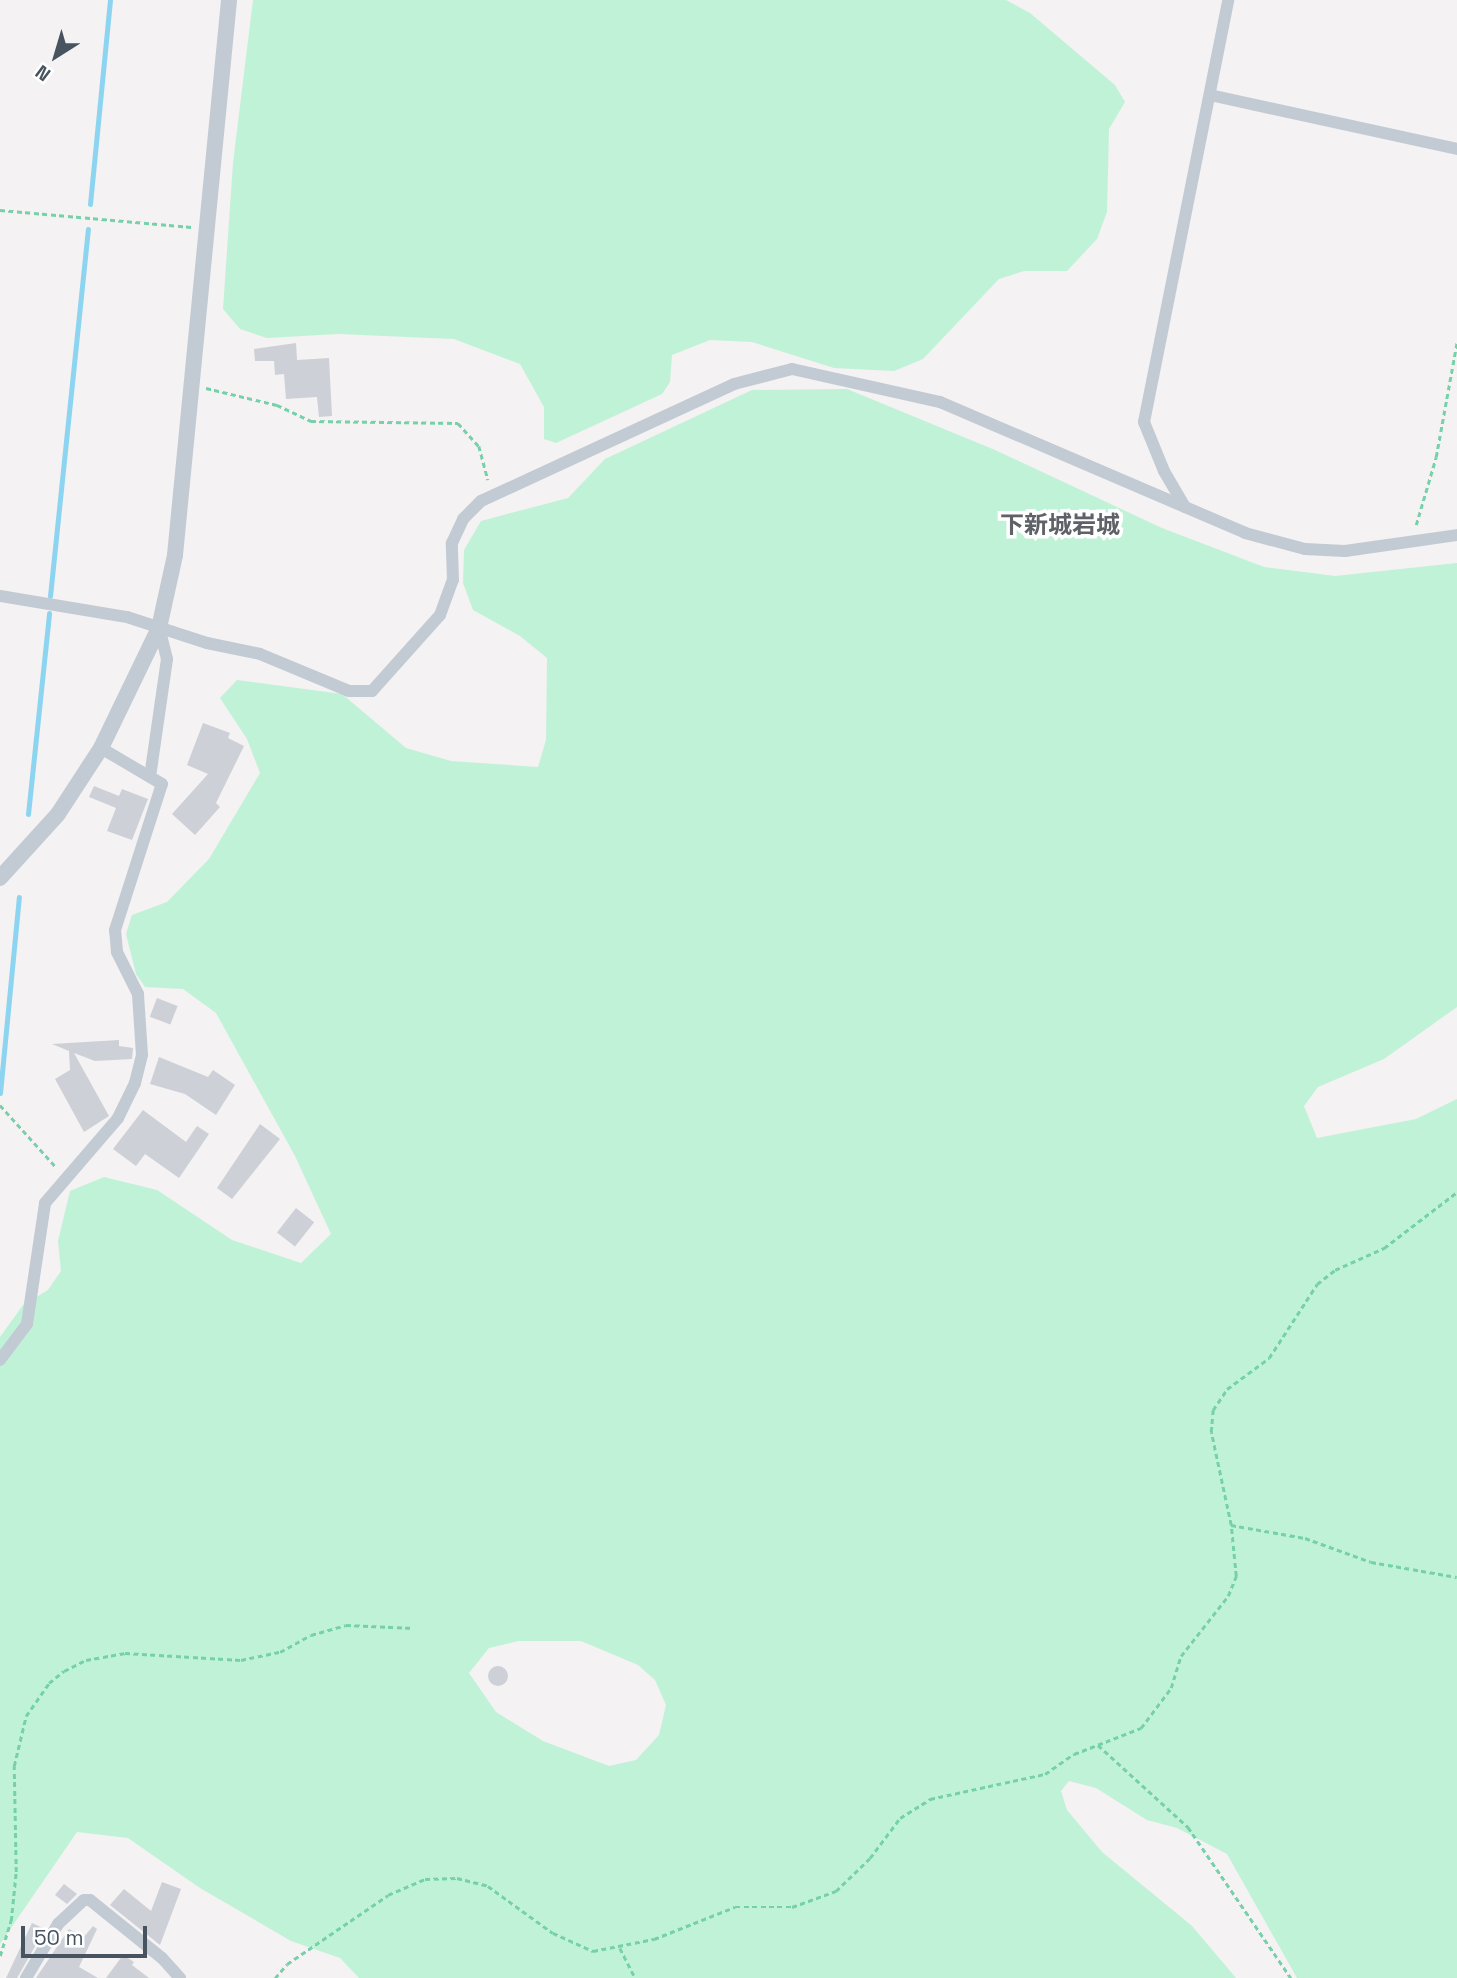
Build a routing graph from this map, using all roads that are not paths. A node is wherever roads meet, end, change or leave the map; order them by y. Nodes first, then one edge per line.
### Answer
1 (229, 0) edge
2 (1228, 0) edge
3 (1210, 95) junction
4 (1457, 149) edge
5 (1185, 507) junction
6 (1457, 535) edge
7 (0, 596) edge
8 (159, 628) junction
9 (101, 748) junction
10 (150, 777) junction
11 (0, 878) edge
12 (0, 1360) edge
13 (26, 1978) edge
14 (180, 1978) edge

1 - 8 street
2 - 3 street
3 - 4 street
3 - 5 street
5 - 6 street
5 - 8 street
7 - 8 street
8 - 9 street
8 - 10 street
9 - 10 street
9 - 11 street
10 - 12 street
13 - 14 street

